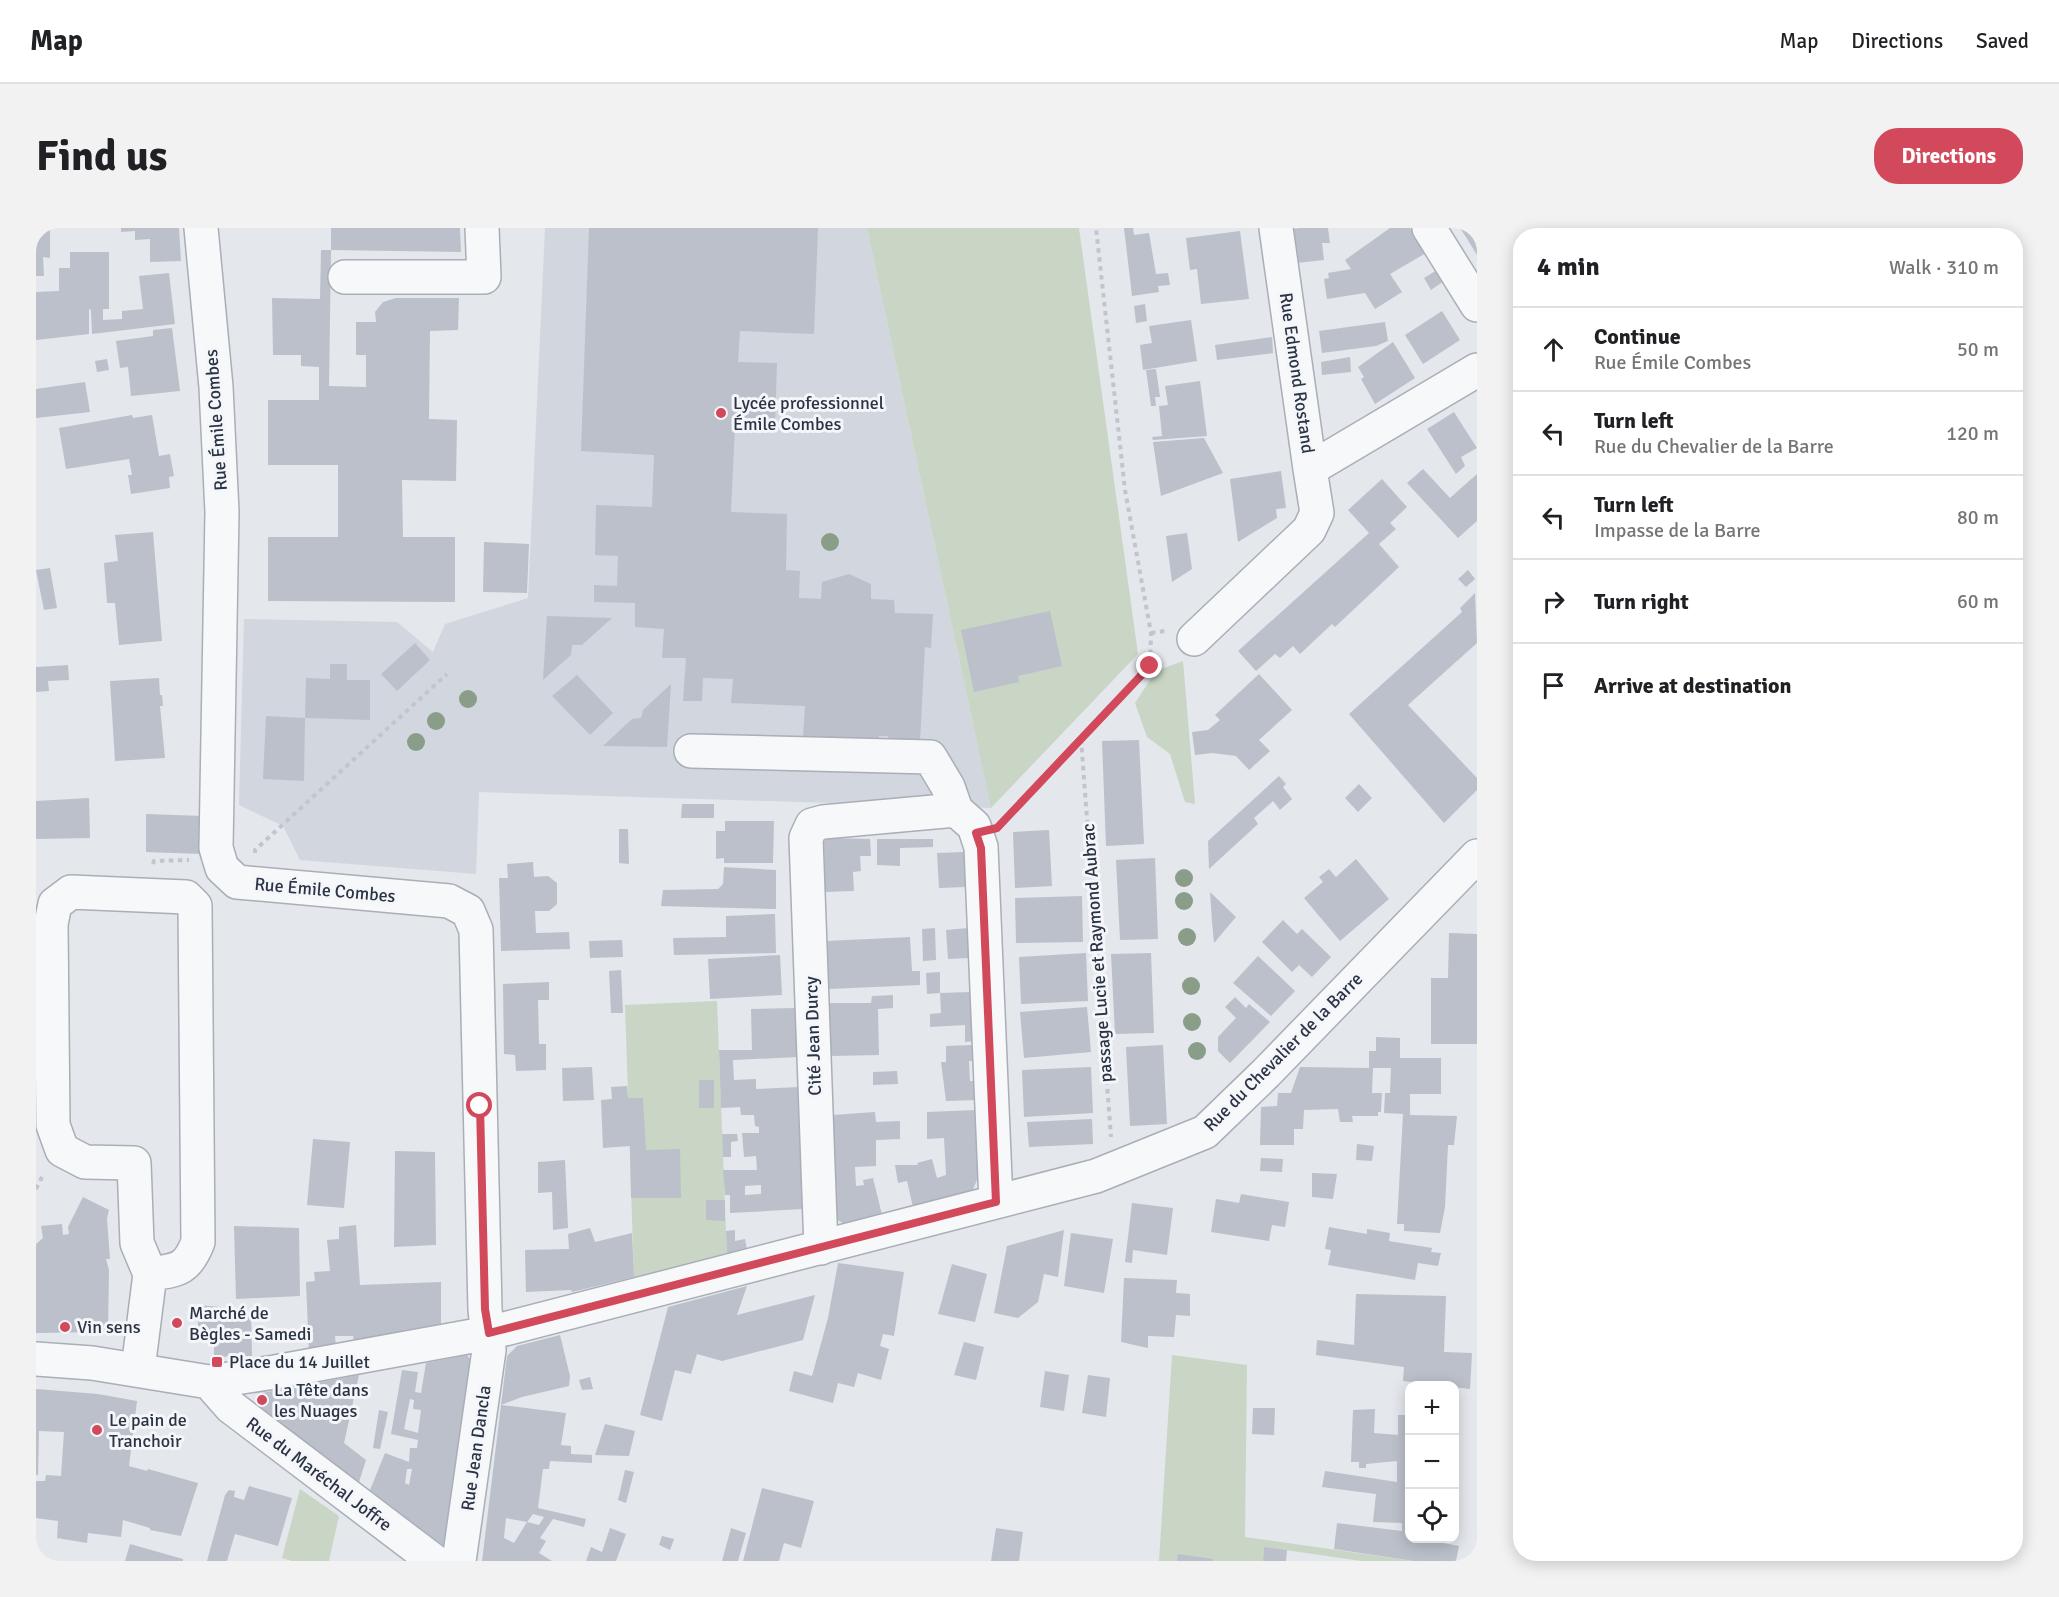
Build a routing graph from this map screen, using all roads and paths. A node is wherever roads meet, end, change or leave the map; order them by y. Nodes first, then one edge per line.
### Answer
1 (201, 228) edge
2 (482, 228) edge
3 (1096, 228) edge
4 (1276, 228) edge
5 (1429, 228) edge
6 (345, 277) dead end
7 (1477, 305) edge
8 (1477, 370) edge
9 (1310, 469) junction
10 (1194, 639) dead end
11 (447, 674) dead end
12 (1081, 739) junction
13 (691, 751) dead end
14 (966, 821) junction
15 (1477, 856) edge
16 (252, 884) junction
17 (46, 899) edge
18 (1116, 1167) junction
19 (996, 1202) junction
20 (821, 1248) junction
21 (150, 1274) junction
22 (489, 1333) junction
23 (36, 1359) edge
24 (138, 1369) junction
25 (209, 1383) junction
26 (434, 1561) edge
27 (459, 1561) edge

1 - 16 street, Rue Émile Combes
2 - 6 street
3 - 12 path
4 - 9 street, Rue Edmond Rostand
5 - 7 street
8 - 9 street, Rue Edmond Rostand
9 - 10 street
11 - 16 path
12 - 14 path
12 - 18 path, passage Lucie et Raymond Aubrac
13 - 14 street
14 - 19 street
14 - 20 street, Cité Jean Durcy
15 - 18 street, Rue du Chevalier de la Barre
16 - 22 street, Rue Émile Combes
17 - 21 street
17 - 21 street
18 - 19 street, Rue du Chevalier de la Barre
19 - 20 street, Rue du Chevalier de la Barre
20 - 22 street, Rue du Chevalier de la Barre
21 - 24 street
22 - 25 street, Rue du Chevalier de la Barre
22 - 27 street, Rue Jean Dancla
23 - 24 street
24 - 25 street
25 - 26 street, Rue du Maréchal Joffre

